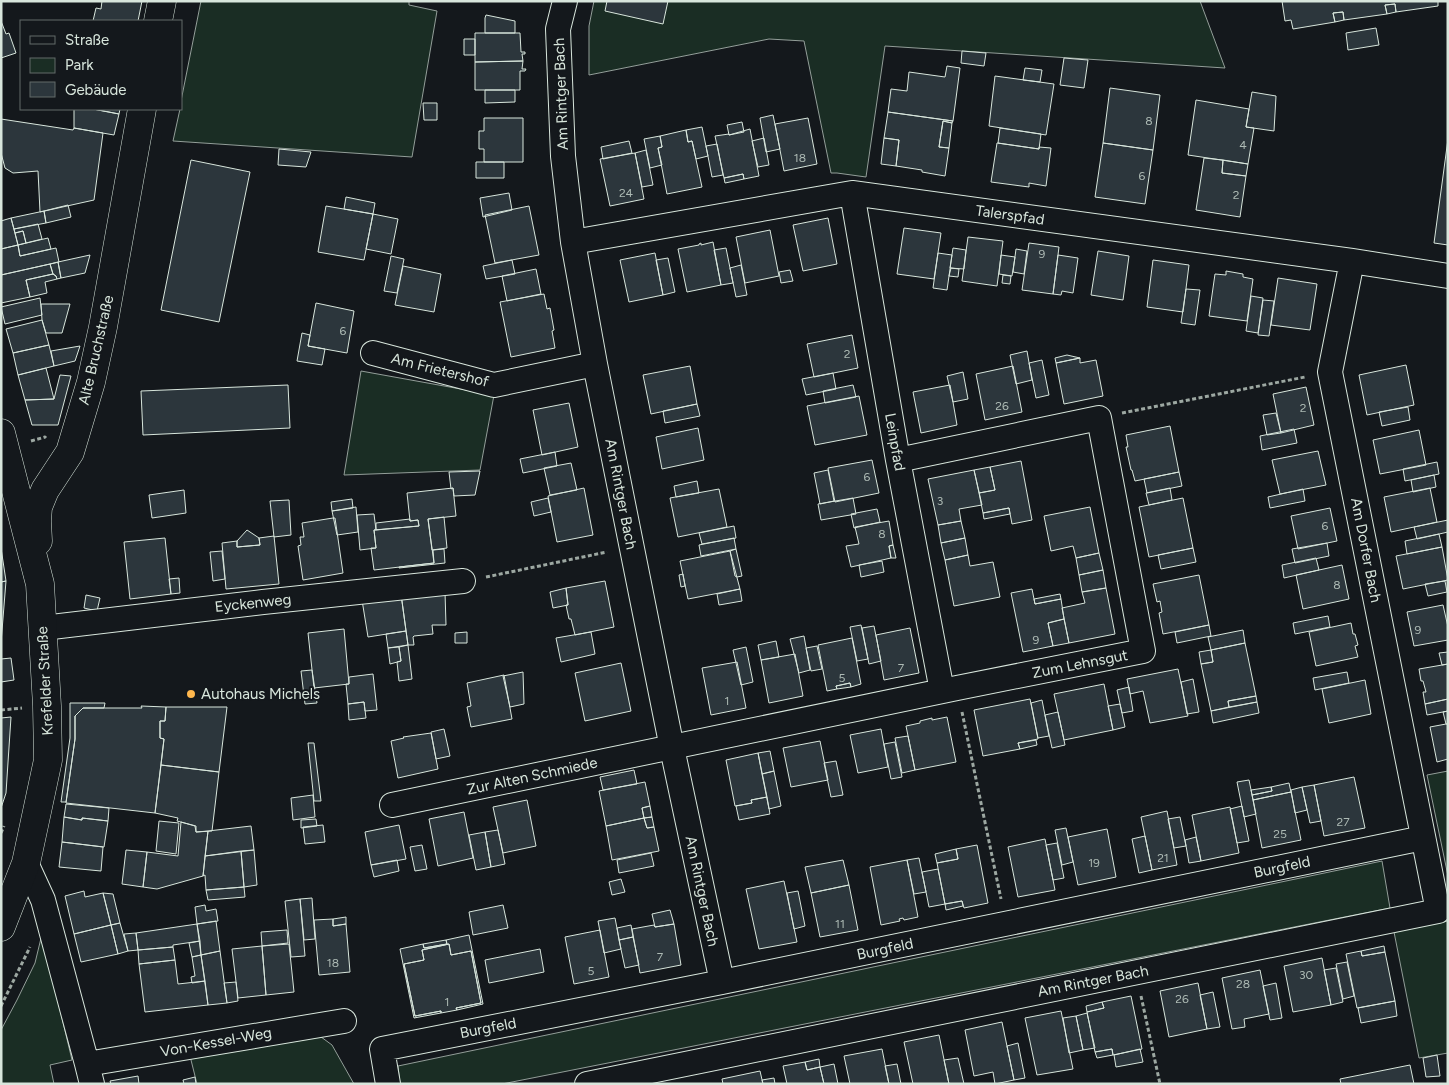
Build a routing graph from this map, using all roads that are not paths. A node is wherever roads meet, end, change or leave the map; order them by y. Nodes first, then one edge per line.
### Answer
1 (162, 1) edge
2 (564, 1) edge
3 (158, 20) edge
4 (142, 110) edge
5 (852, 193) junction
6 (573, 242) junction
7 (1352, 261) junction
8 (1448, 276) edge
9 (373, 353) dead end
10 (596, 364) junction
11 (1, 433) edge
12 (898, 460) junction
13 (463, 581) road end
14 (40, 584) junction
15 (43, 628) junction
16 (949, 689) junction
17 (672, 748) junction
18 (392, 805) dead end
19 (1424, 838) junction
20 (26, 863) junction
21 (1, 927) edge
22 (722, 982) junction
23 (344, 1021) dead end
24 (90, 1074) edge
25 (388, 1084) edge
26 (587, 1084) edge

1 - 3 main road
2 - 6 street, Am Rintger Bach
4 - 14 main road, Alte Bruchstraße
5 - 6 street, Talerspfad
5 - 7 street, Talerspfad
5 - 12 street, Leinpfad
6 - 10 street, Am Rintger Bach
7 - 8 street, Talerspfad
7 - 19 street, Am Dorfer Bach
9 - 10 street, Am Frietershof
10 - 17 street, Am Rintger Bach
11 - 14 main road, Krefelder Straße
12 - 16 street, Leinpfad
12 - 16 street, Zum Lehnsgut
13 - 15 street, Eyckenweg
14 - 15 main road, Krefelder Straße
15 - 20 main road, Krefelder Straße
16 - 17 street, Zum Lehnsgut
17 - 18 street, Zur Alten Schmiede
17 - 22 street, Am Rintger Bach
19 - 22 street, Burgfeld
19 - 26 street, Am Rintger Bach
20 - 21 main road, Krefelder Straße
20 - 24 street, Von-Kessel-Weg
22 - 25 street, Burgfeld
23 - 24 street, Von-Kessel-Weg

